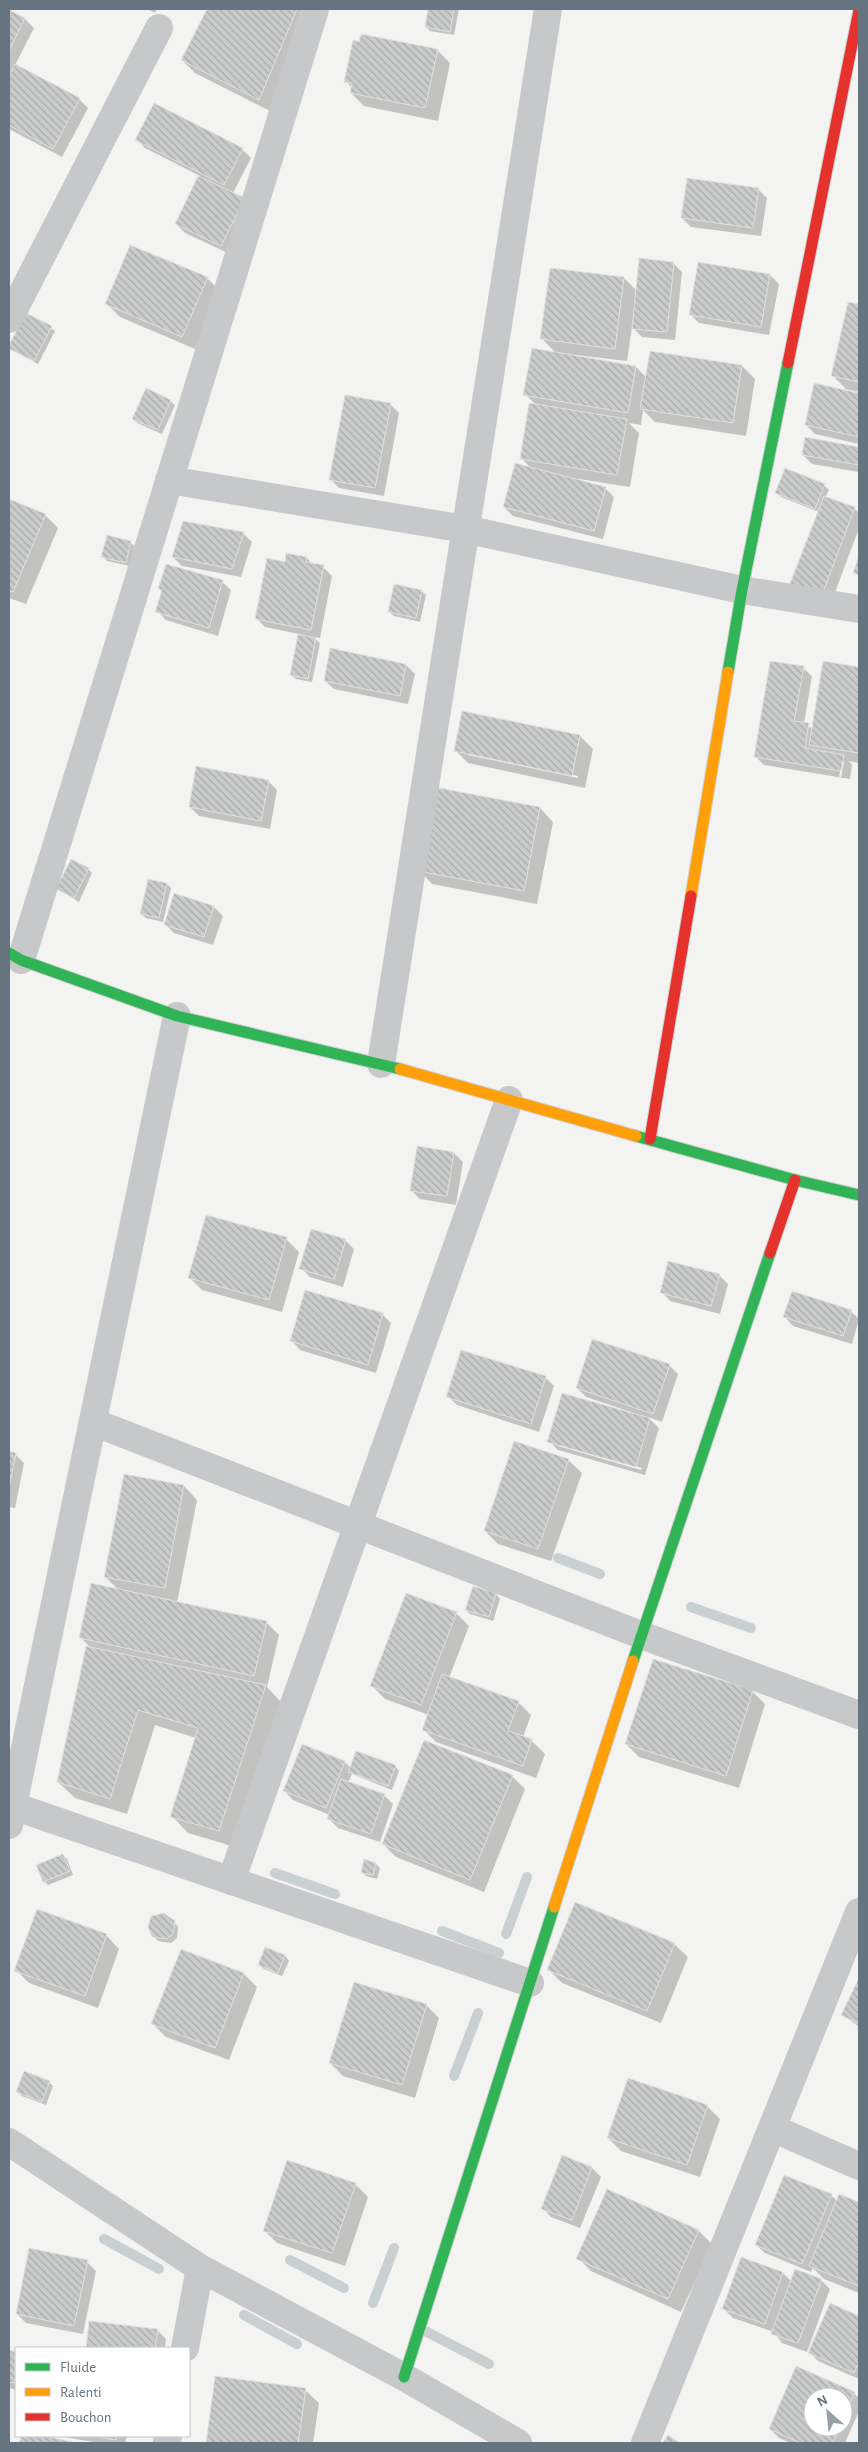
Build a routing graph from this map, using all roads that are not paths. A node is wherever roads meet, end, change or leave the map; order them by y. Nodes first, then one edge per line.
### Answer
1 (315, 9) edge
2 (548, 9) edge
3 (859, 10) edge
4 (159, 28) dead end
5 (9, 319) edge
6 (170, 480) junction
7 (465, 529) junction
8 (742, 590) junction
9 (859, 609) edge
10 (15, 957) edge
11 (177, 1016) junction
12 (381, 1064) junction
13 (509, 1100) junction
14 (650, 1139) junction
15 (795, 1180) junction
16 (859, 1195) edge
17 (92, 1422) junction
18 (359, 1525) junction
19 (641, 1635) junction
20 (859, 1715) edge
21 (11, 1816) edge
22 (231, 1882) junction
23 (859, 1912) edge
24 (530, 1983) junction
25 (772, 2128) junction
26 (9, 2142) edge
27 (859, 2166) edge
28 (200, 2268) junction
29 (185, 2347) edge
30 (404, 2377) junction
31 (509, 2441) edge
32 (645, 2443) edge

1 - 6 street
2 - 7 street
3 - 8 street
4 - 5 street
6 - 7 street
6 - 10 street
7 - 8 street
7 - 12 street
8 - 9 street
8 - 14 street
10 - 11 street
11 - 12 street
11 - 17 street
12 - 13 street
13 - 14 street
13 - 18 street
14 - 15 street
15 - 16 street
15 - 19 street
17 - 18 street
17 - 21 street
18 - 19 street
18 - 22 street
19 - 20 street
19 - 24 street
21 - 22 street
22 - 24 street
23 - 25 street
24 - 30 street
25 - 27 street
25 - 32 street
26 - 28 street
28 - 29 street
28 - 30 street
30 - 31 street

